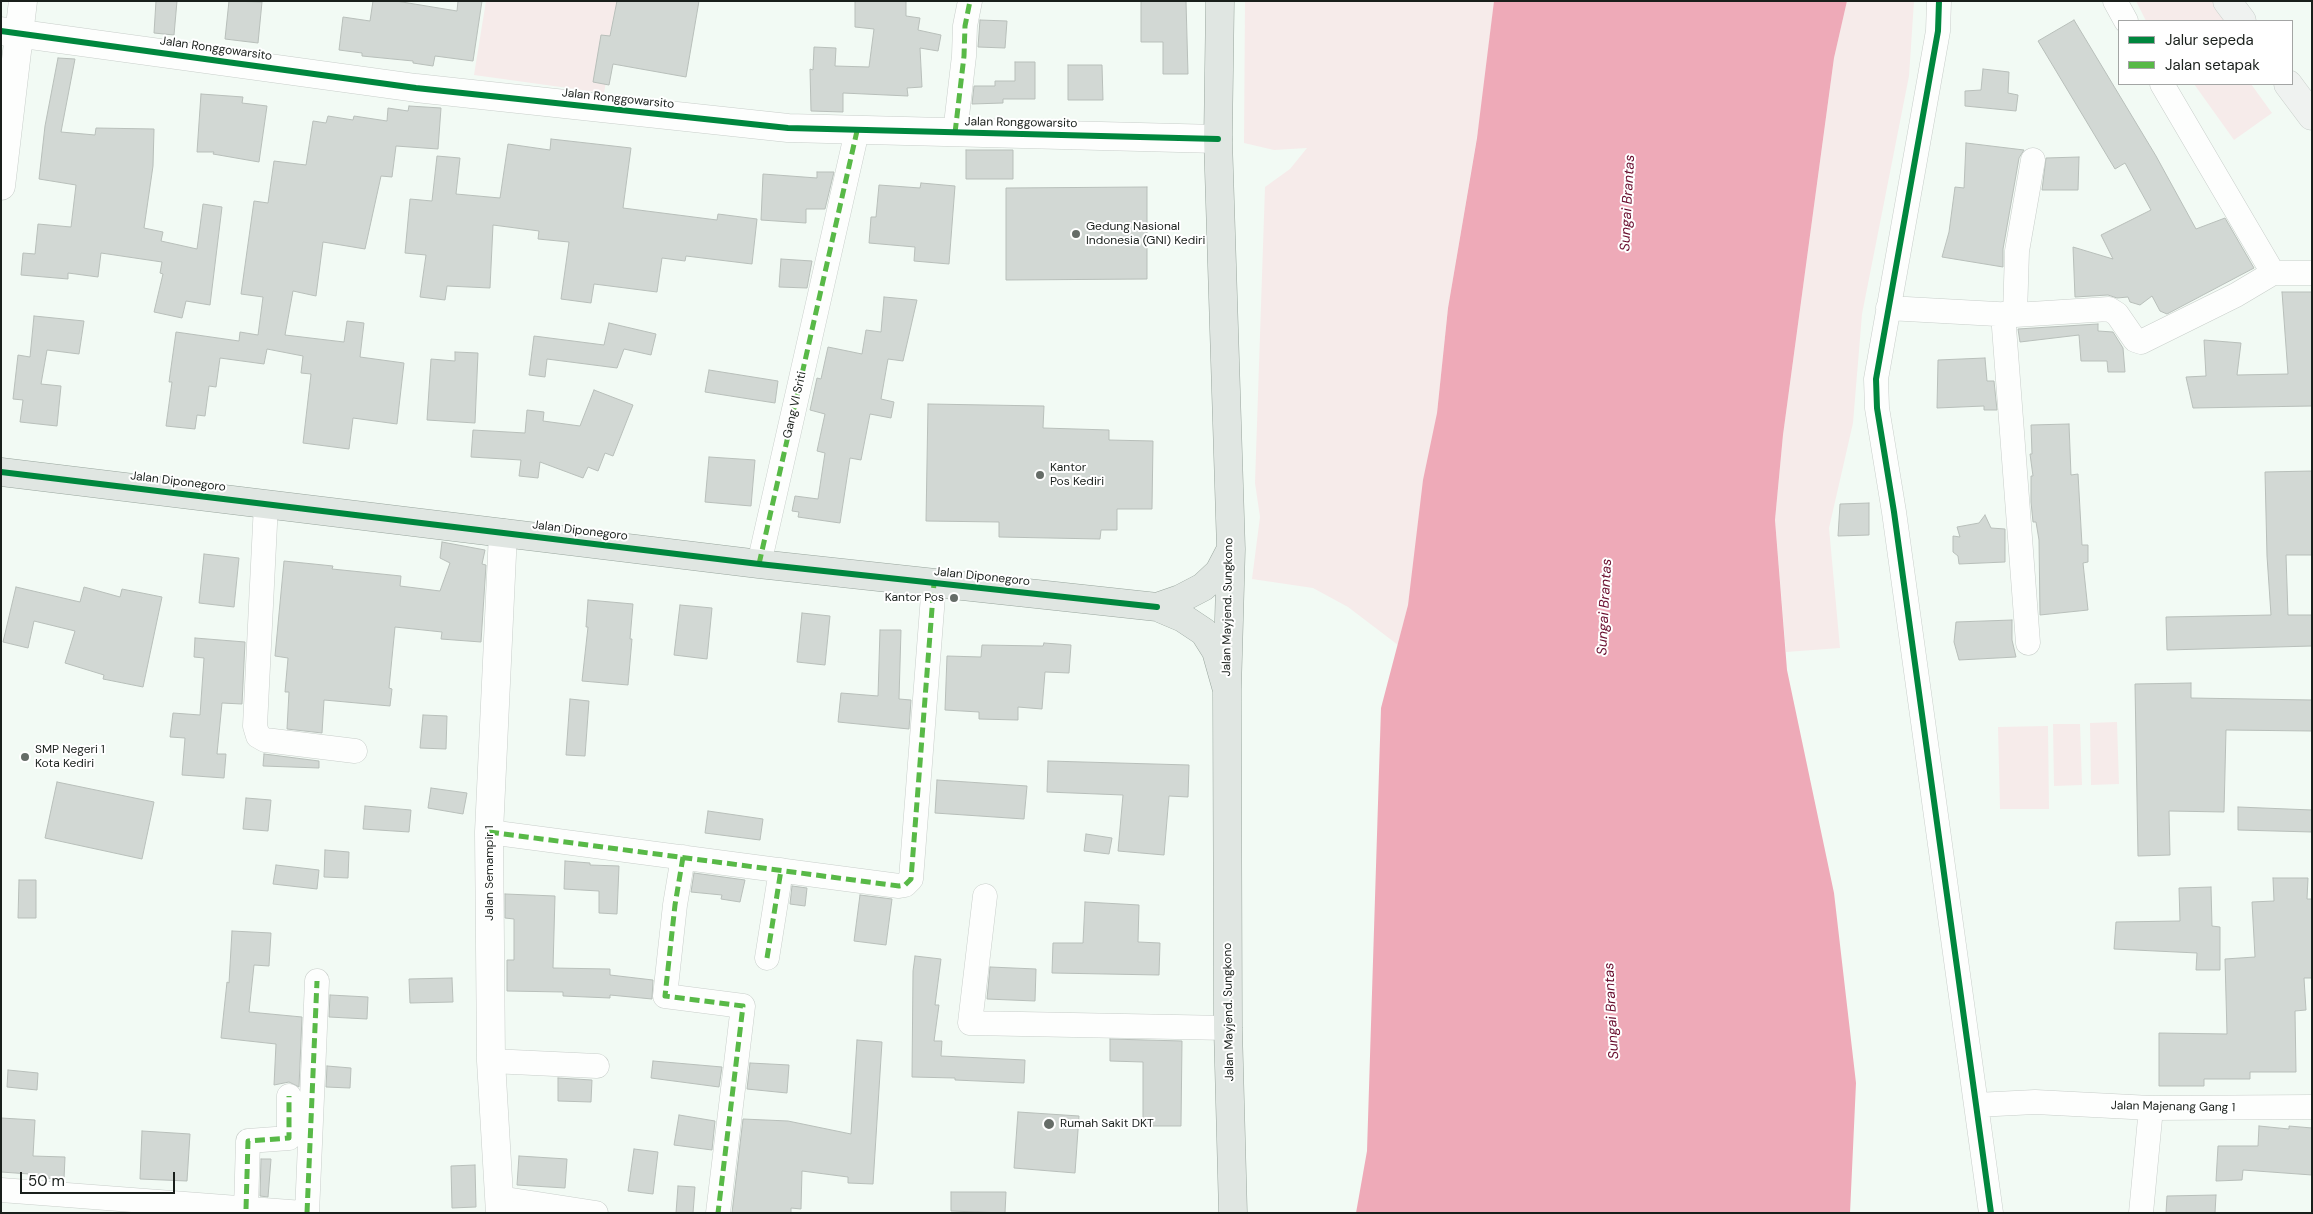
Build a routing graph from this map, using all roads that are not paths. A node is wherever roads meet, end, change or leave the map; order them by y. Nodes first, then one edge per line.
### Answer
1 (23, 1) edge
2 (970, 1) edge
3 (1220, 1) edge
4 (1939, 1) edge
5 (2115, 1) edge
6 (2227, 1) edge
7 (2125, 20) edge
8 (2241, 20) edge
9 (10, 33) edge
10 (2163, 85) edge
11 (2289, 85) edge
12 (2312, 116) edge
13 (857, 131) junction
14 (955, 133) junction
15 (1218, 139) junction
16 (2032, 160) dead end
17 (1, 186) edge
18 (2273, 273) junction
19 (2312, 273) edge
20 (1888, 308) junction
21 (2009, 314) junction
22 (1, 472) edge
23 (266, 504) junction
24 (503, 533) junction
25 (1231, 549) junction
26 (759, 564) junction
27 (934, 583) junction
28 (1156, 607) junction
29 (2028, 643) dead end
30 (1227, 690) junction
31 (355, 751) dead end
32 (490, 832) junction
33 (683, 857) junction
34 (780, 870) junction
35 (985, 896) dead end
36 (767, 958) dead end
37 (317, 981) dead end
38 (1228, 1028) junction
39 (491, 1061) junction
40 (597, 1066) dead end
41 (289, 1096) dead end
42 (1987, 1104) junction
43 (2312, 1107) edge
44 (2151, 1108) junction
45 (1, 1190) edge
46 (499, 1205) edge
47 (246, 1209) junction
48 (303, 1213) edge
49 (307, 1213) edge
50 (596, 1213) edge
51 (718, 1213) edge
52 (1233, 1213) edge
53 (1991, 1213) edge
54 (2142, 1213) edge

1 - 9 street
2 - 14 street
3 - 15 main road, Jalan Mayjend. Sungkono
4 - 20 street
5 - 7 street
6 - 8 main road
9 - 13 street, Jalan Ronggowarsito
9 - 17 street
10 - 18 street
11 - 12 main road
13 - 14 street, Jalan Ronggowarsito
13 - 26 street, Gang VI Sriti
14 - 15 street, Jalan Ronggowarsito
15 - 25 main road, Jalan Mayjend. Sungkono
16 - 21 street
18 - 19 street
18 - 21 street
20 - 21 street
20 - 42 street
21 - 29 street
22 - 23 main road, Jalan Diponegoro
23 - 24 main road, Jalan Diponegoro
23 - 31 street
24 - 26 main road, Jalan Diponegoro
24 - 32 street, Jalan Semampir 1
25 - 28 main road, Jalan Diponegoro
25 - 30 main road, Jalan Mayjend. Sungkono
26 - 27 main road, Jalan Diponegoro
27 - 28 main road, Jalan Diponegoro
27 - 34 street
28 - 30 main road, Jalan Diponegoro
30 - 38 main road, Jalan Mayjend. Sungkono
32 - 33 street
32 - 39 street, Jalan Semampir 1
33 - 34 street
33 - 51 street
34 - 36 street
35 - 38 street
37 - 49 street
38 - 52 main road, Jalan Mayjend. Sungkono
39 - 40 street
39 - 46 street, Jalan Semampir 1
41 - 47 street
42 - 44 street, Jalan Majenang Gang 1
42 - 53 street
43 - 44 street, Jalan Majenang Gang 1
44 - 54 street
45 - 47 street
46 - 50 street
47 - 48 street

